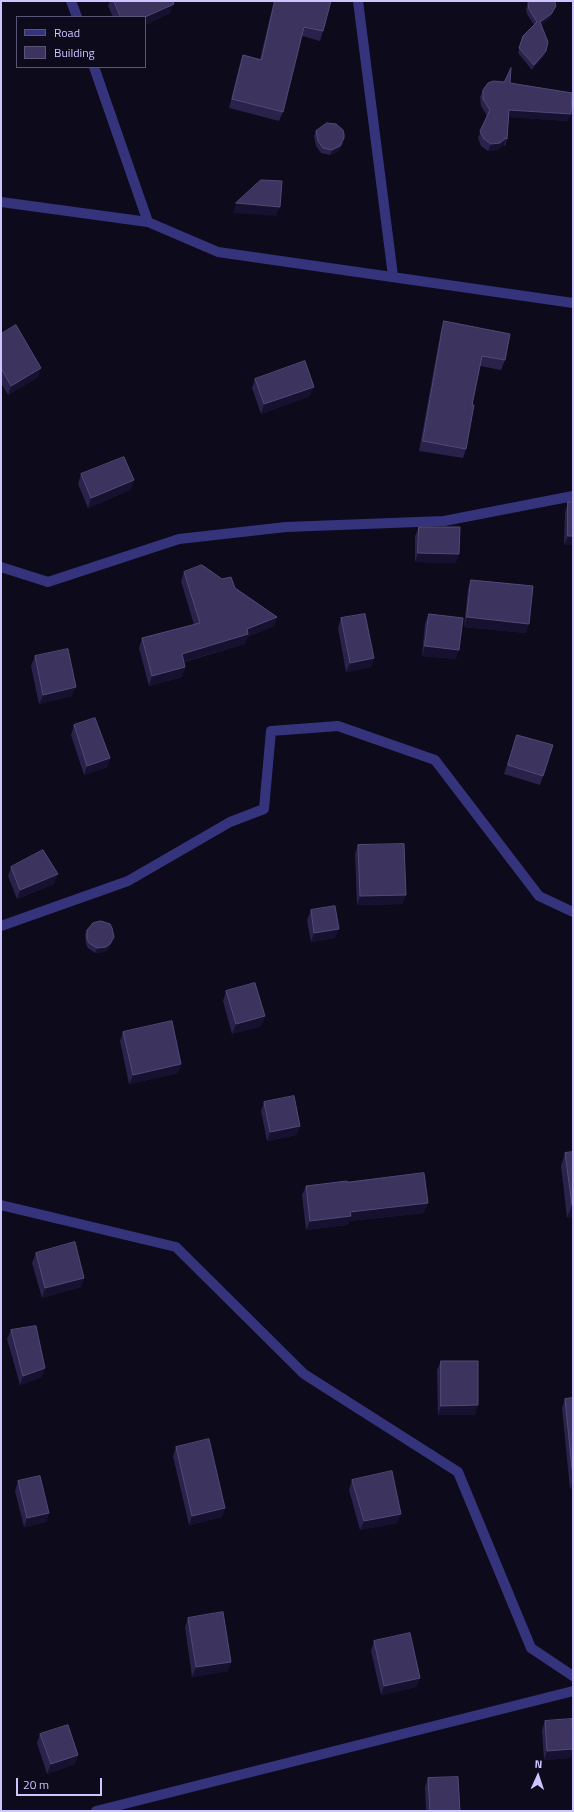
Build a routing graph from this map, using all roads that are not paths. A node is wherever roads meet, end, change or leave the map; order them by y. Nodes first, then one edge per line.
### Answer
1 (71, 1) edge
2 (358, 1) edge
3 (77, 16) edge
4 (94, 68) edge
5 (1, 202) edge
6 (148, 222) junction
7 (393, 276) junction
8 (573, 303) edge
9 (573, 496) edge
10 (1, 567) edge
11 (573, 912) edge
12 (1, 926) edge
13 (1, 1205) edge
14 (573, 1676) edge
15 (573, 1691) edge
16 (96, 1811) edge

1 - 3 street
2 - 7 street
4 - 6 street
5 - 6 street
6 - 7 street
7 - 8 street
9 - 10 street
11 - 12 street
13 - 14 street
15 - 16 street

